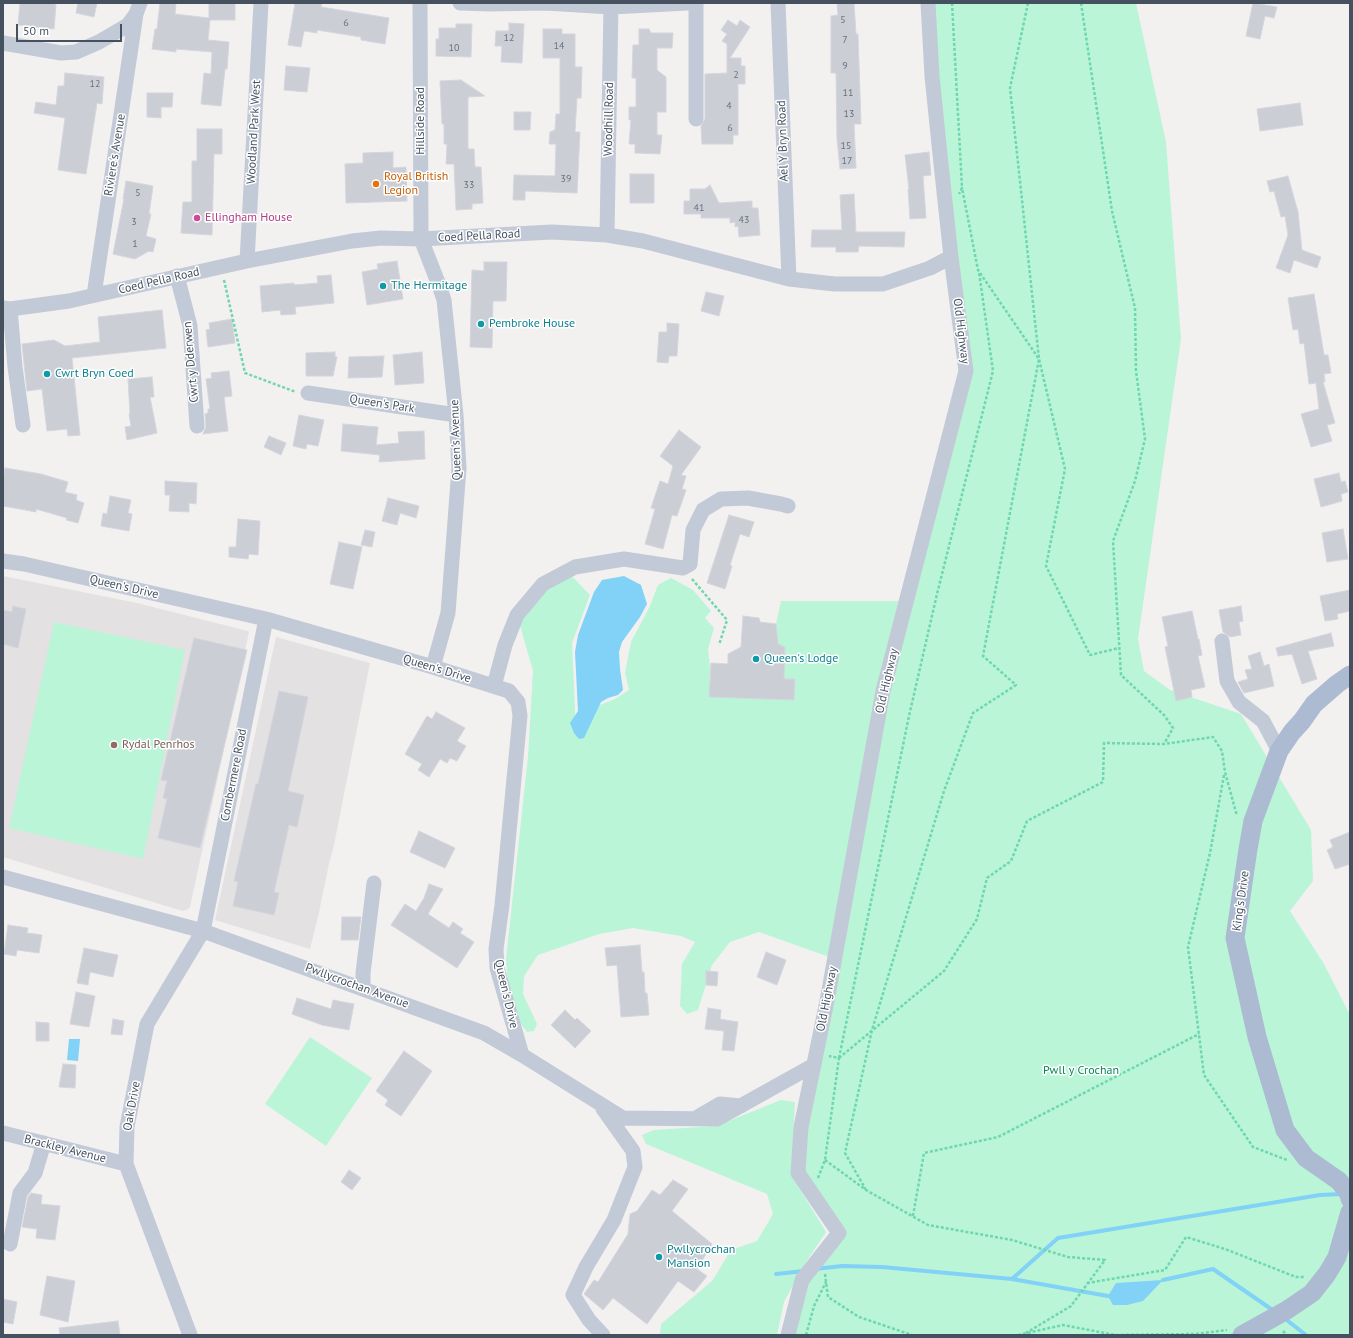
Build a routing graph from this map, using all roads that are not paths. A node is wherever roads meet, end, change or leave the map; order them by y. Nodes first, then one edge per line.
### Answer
1 (261, 3) edge
2 (420, 3) edge
3 (460, 3) edge
4 (688, 3) edge
5 (696, 3) edge
6 (778, 3) edge
7 (928, 3) edge
8 (611, 5) edge
9 (138, 9) edge
10 (3, 43) edge
11 (696, 119) dead end
12 (607, 235) junction
13 (422, 239) junction
14 (951, 257) junction
15 (247, 261) junction
16 (177, 276) junction
17 (789, 279) junction
18 (94, 296) junction
19 (7, 308) edge
20 (308, 393) road end
21 (456, 415) junction
22 (23, 424) dead end
23 (197, 426) dead end
24 (788, 506) dead end
25 (3, 561) edge
26 (266, 619) junction
27 (1222, 641) dead end
28 (433, 667) junction
29 (1350, 675) edge
30 (494, 686) junction
31 (1279, 751) junction
32 (3, 877) edge
33 (374, 883) dead end
34 (203, 931) junction
35 (363, 988) junction
36 (522, 1055) junction
37 (815, 1060) junction
38 (599, 1103) junction
39 (3, 1133) edge
40 (44, 1144) junction
41 (126, 1164) junction
42 (1349, 1196) edge
43 (1350, 1212) edge
44 (10, 1244) dead end
45 (1264, 1323) edge
46 (190, 1335) edge
47 (603, 1335) edge
48 (788, 1335) edge

1 - 15 street, Woodland Park West
2 - 13 street, Hillside Road
3 - 8 street
4 - 8 street
5 - 11 street
6 - 17 street, Ael Y Bryn Road
7 - 14 street, Old Highway
8 - 12 street, Woodhill Road
9 - 10 street
9 - 18 street, Riviere's Avenue
12 - 13 street, Coed Pella Road
12 - 17 street, Coed Pella Road
13 - 15 street, Coed Pella Road
13 - 21 street, Queen's Avenue
14 - 17 street, Coed Pella Road
14 - 37 street, Old Highway
15 - 16 street, Coed Pella Road
16 - 18 street, Coed Pella Road
16 - 23 street, Cwrt y Dderwen
18 - 19 street, Coed Pella Road
19 - 22 street
20 - 21 street, Queen's Park
21 - 28 street, Queen's Avenue
24 - 30 street
25 - 26 street, Queen's Drive
26 - 28 street, Queen's Drive
26 - 34 street, Combermere Road
27 - 31 street
28 - 30 street, Queen's Drive
29 - 31 main road, King's Drive
30 - 36 street, Queen's Drive
31 - 42 main road, King's Drive
32 - 34 street, Pwllycrochan Avenue
33 - 35 street
34 - 35 street, Pwllycrochan Avenue
34 - 41 street, Oak Drive
35 - 36 street, Pwllycrochan Avenue
36 - 38 street, Pwllycrochan Avenue
37 - 38 street, Pwllycrochan Avenue
37 - 48 street, Old Highway
38 - 47 street
39 - 40 street, Brackley Avenue
40 - 41 street, Brackley Avenue
40 - 44 street
41 - 46 street, Oak Drive
43 - 45 main road

